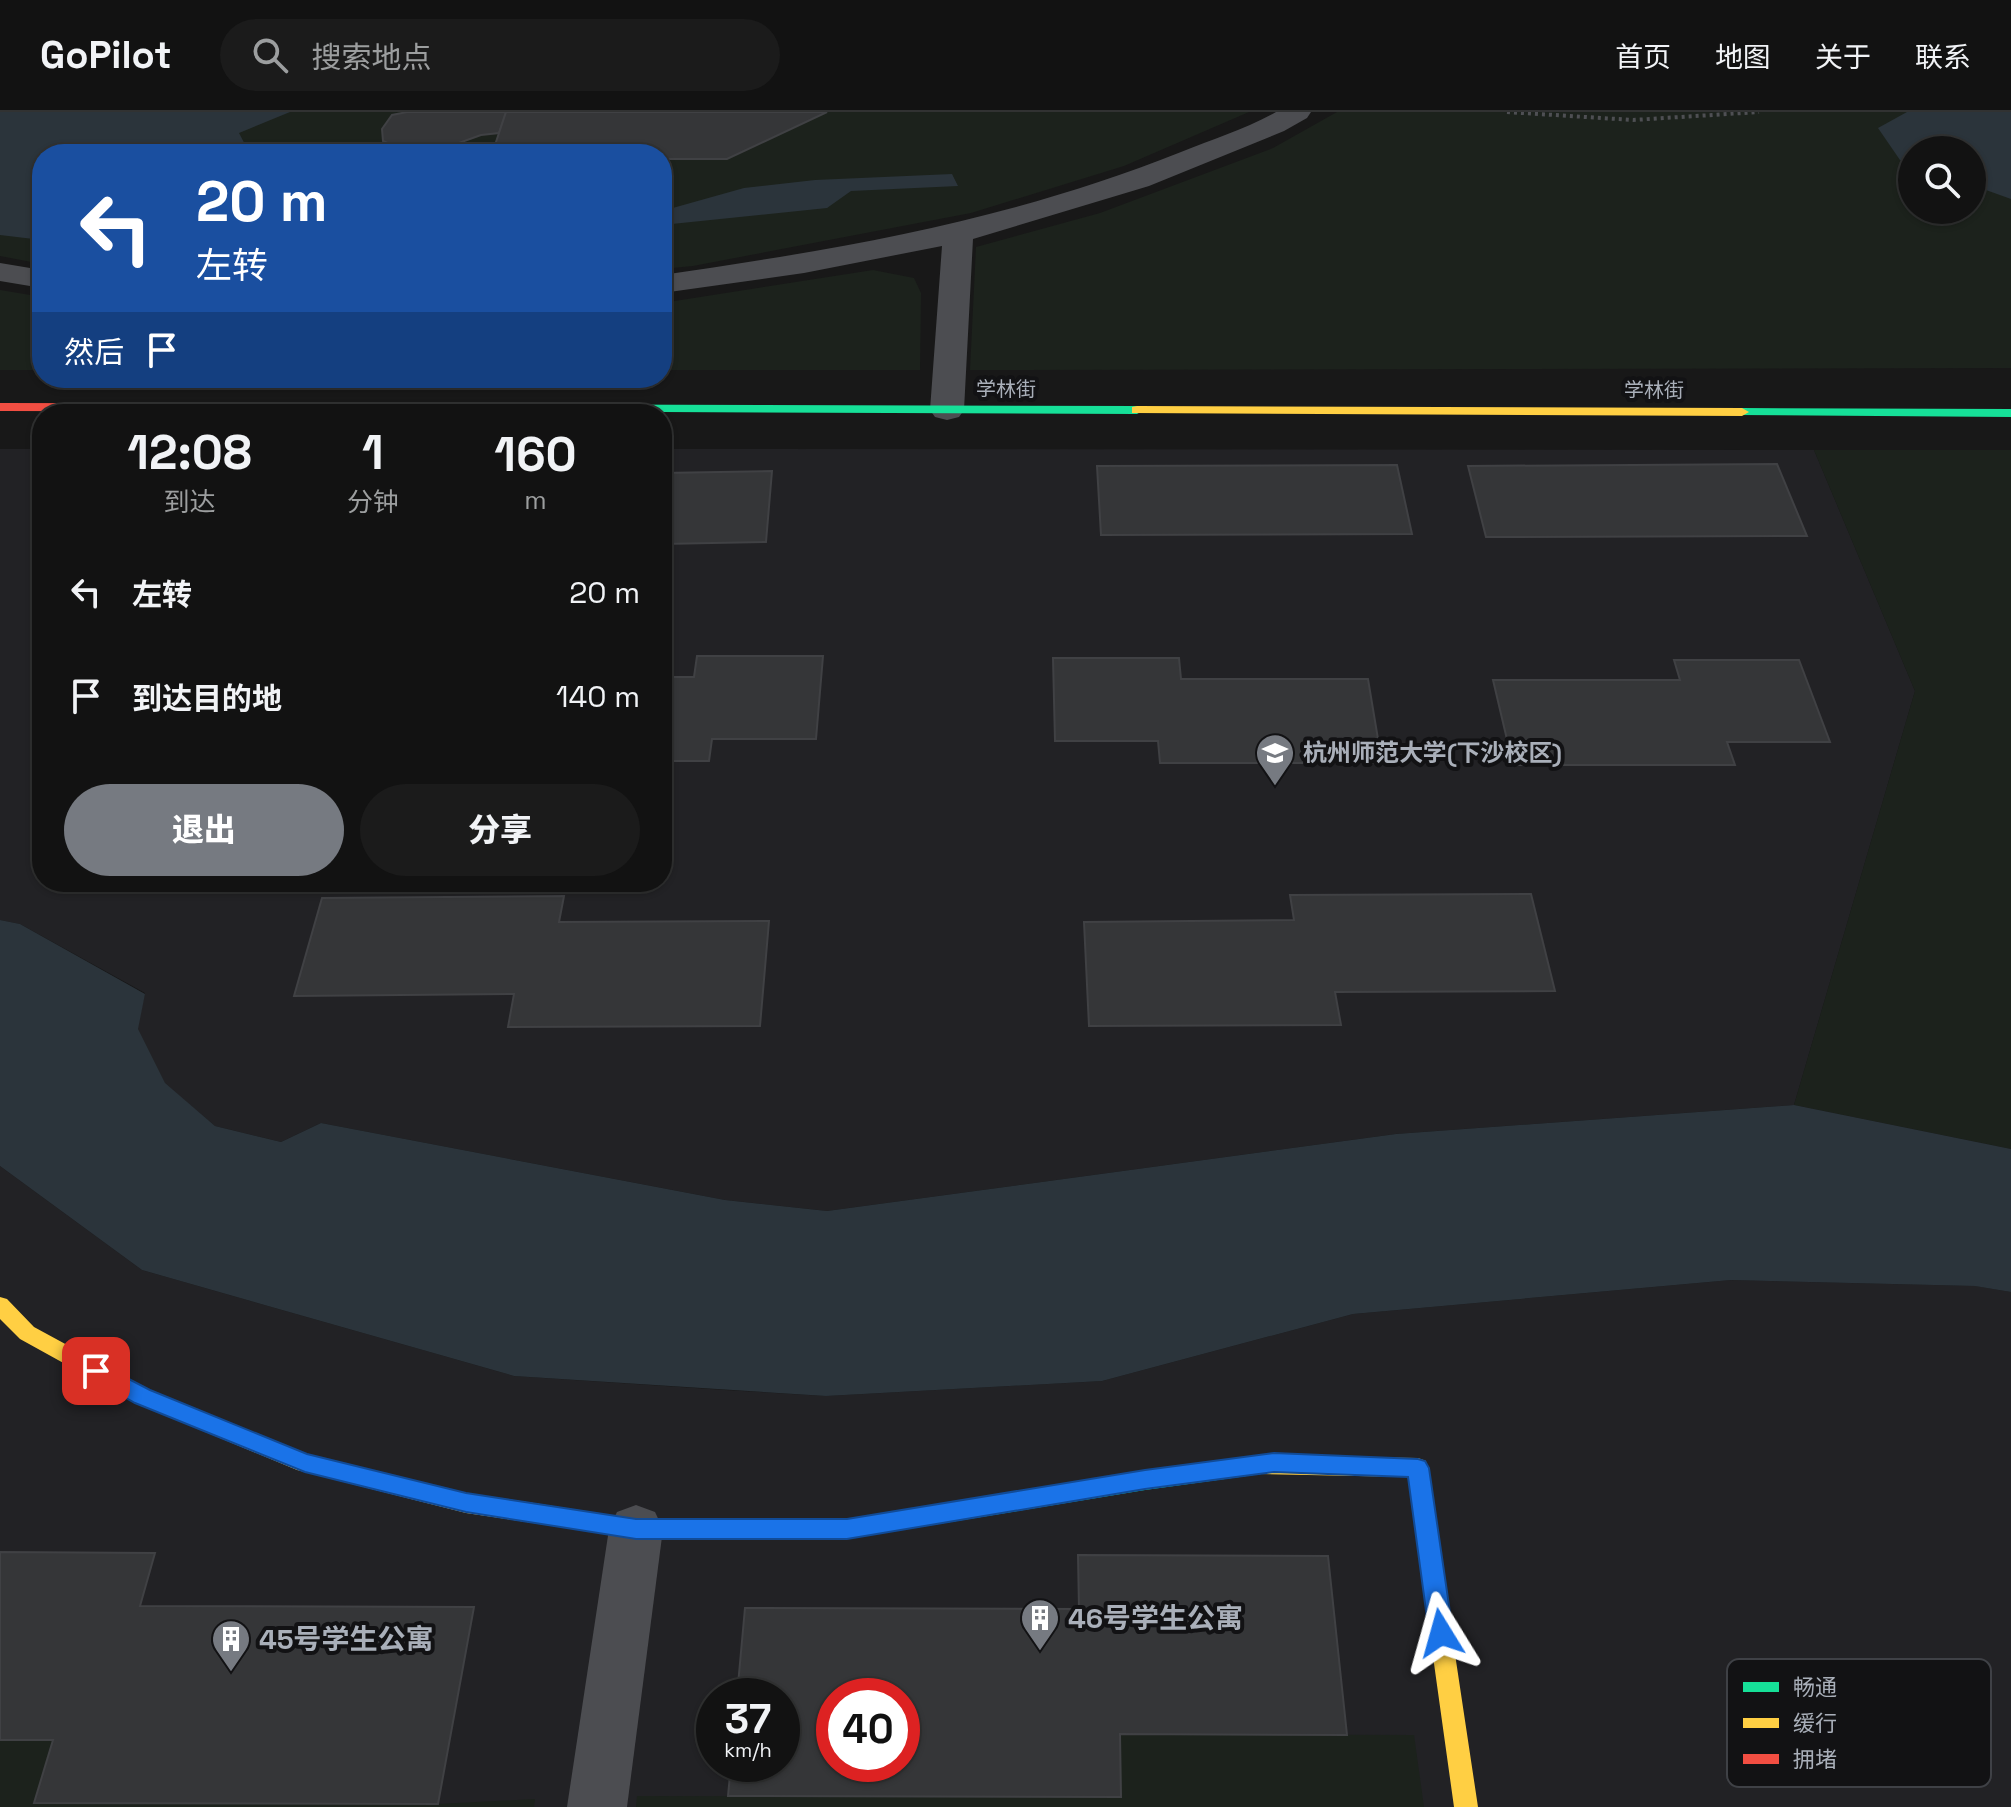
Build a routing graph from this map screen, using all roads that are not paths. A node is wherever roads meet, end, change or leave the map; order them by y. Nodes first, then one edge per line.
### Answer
1 (1297, 112) edge
2 (958, 234) junction
3 (0, 272) edge
4 (32, 277) edge
5 (672, 283) edge
6 (0, 407) edge
7 (32, 407) edge
8 (672, 409) edge
9 (947, 410) junction
10 (2011, 413) edge
11 (0, 1305) edge
12 (636, 1529) junction
13 (597, 1807) edge
14 (1466, 1807) edge

1 - 2 street
2 - 5 street
2 - 9 street
3 - 4 street
6 - 7 main road, 学林街
8 - 9 main road, 学林街
9 - 10 main road, 学林街
11 - 12 main road
12 - 13 street
12 - 14 main road

